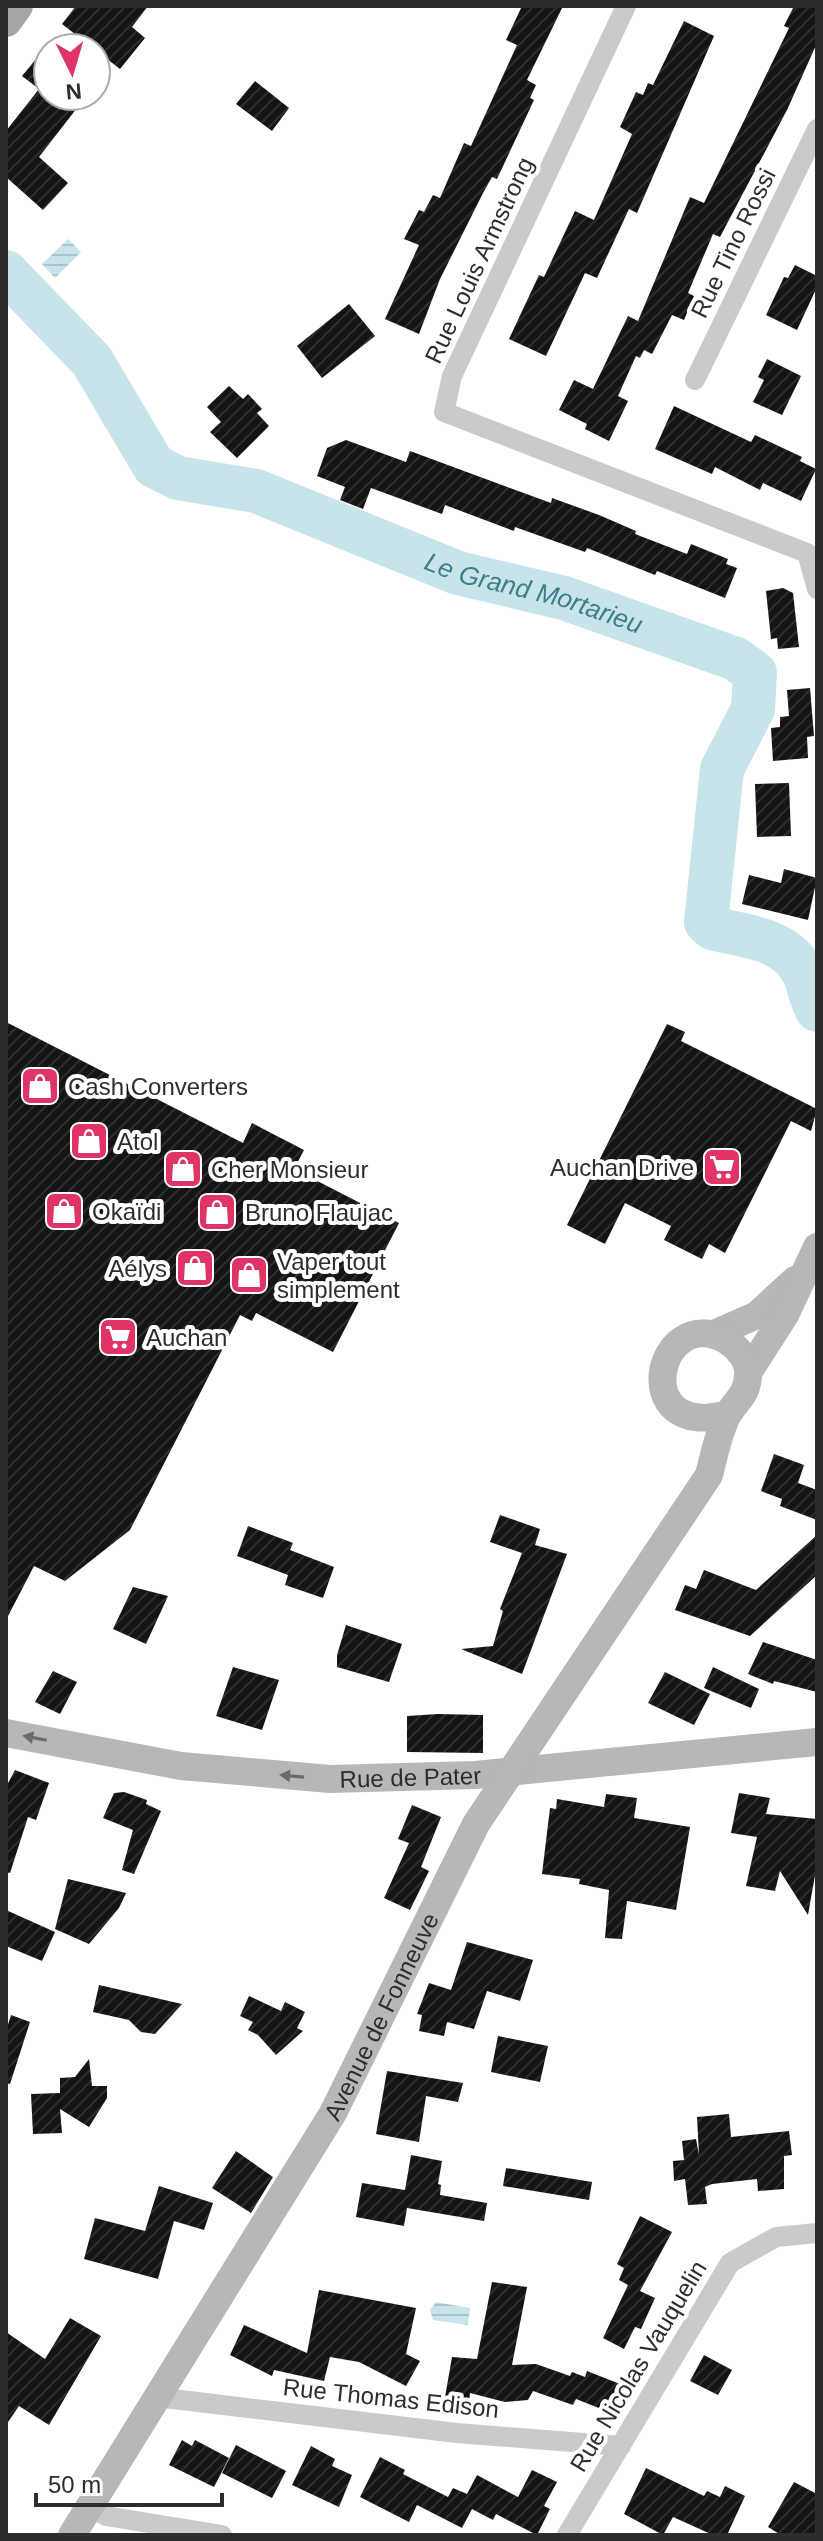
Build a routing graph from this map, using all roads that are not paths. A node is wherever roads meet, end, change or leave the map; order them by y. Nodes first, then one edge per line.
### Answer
1 (17, 6) edge
2 (626, 6) edge
3 (6, 21) edge
4 (816, 135) edge
5 (695, 380) dead end
6 (817, 589) edge
7 (812, 1258) edge
8 (714, 1334) junction
9 (749, 1371) junction
10 (676, 1411) junction
11 (728, 1414) junction
12 (693, 1499) junction
13 (6, 1733) edge
14 (817, 1742) edge
15 (509, 1771) junction
16 (817, 2233) edge
17 (156, 2397) junction
18 (621, 2446) junction
19 (89, 2507) junction
20 (72, 2535) edge
21 (222, 2535) edge
22 (567, 2535) edge

1 - 3 main road
2 - 6 street, Rue Louis Armstrong
4 - 5 street, Rue Tino Rossi
7 - 8 street, Avenue de Fonneuve
7 - 9 street, Avenue de Fonneuve
8 - 9 street
8 - 10 street, Avenue de Fonneuve
9 - 11 street, Avenue de Fonneuve
10 - 11 street
10 - 12 street, Avenue de Fonneuve
11 - 12 street, Avenue de Fonneuve
12 - 15 street, Avenue de Fonneuve
15 -> 13 street, Rue de Pater
14 - 15 street, Rue de Pater
15 - 17 street, Avenue de Fonneuve
16 - 18 street, Rue Nicolas Vauquelin
17 - 18 street, Rue Thomas Edison
17 - 19 street, Avenue de Fonneuve
18 - 22 street, Rue Nicolas Vauquelin
19 - 20 street, Avenue de Fonneuve
19 - 21 street

